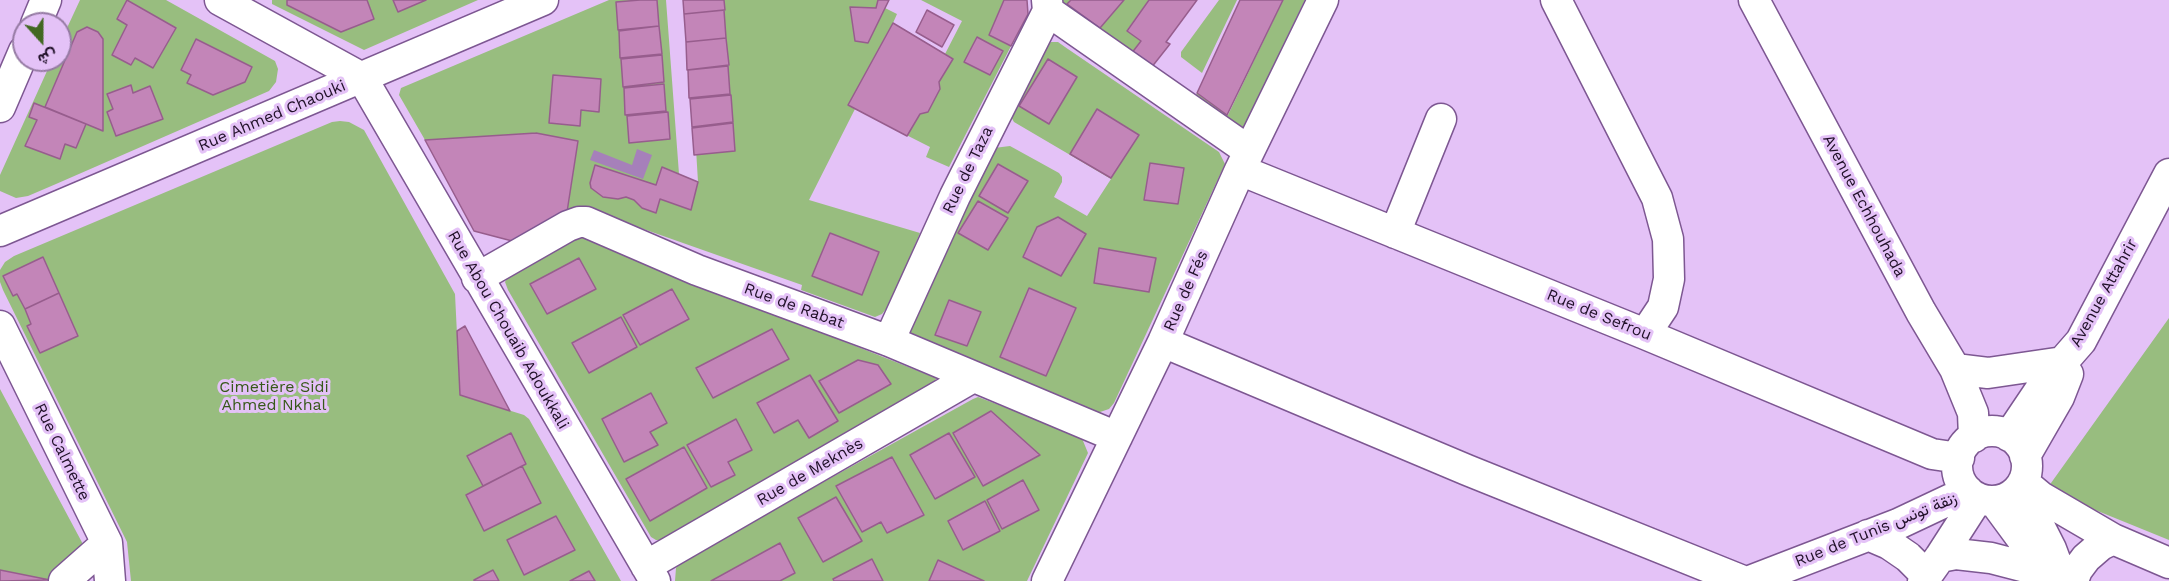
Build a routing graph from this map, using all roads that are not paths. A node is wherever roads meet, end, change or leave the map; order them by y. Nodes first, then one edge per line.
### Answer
1 (220, 0) edge
2 (543, 0) edge
3 (1323, 0) edge
4 (1556, 0) edge
5 (1754, 0) edge
6 (1048, 6) edge
7 (15, 72) edge
8 (362, 78) junction
9 (0, 107) edge
10 (1441, 119) dead end
11 (1245, 161) junction
12 (2169, 174) edge
13 (2162, 203) edge
14 (0, 231) edge
15 (1395, 233) junction
16 (477, 278) junction
17 (0, 326) edge
18 (1645, 334) junction
19 (889, 341) junction
20 (1163, 342) junction
21 (2072, 351) junction
22 (1955, 369) junction
23 (973, 377) junction
24 (1117, 437) junction
25 (1997, 450) junction
26 (1980, 497) junction
27 (1868, 535) junction
28 (2113, 539) junction
29 (107, 543) junction
30 (2169, 563) edge
31 (1930, 571) edge
32 (650, 573) edge
33 (2058, 579) edge
34 (64, 581) edge
35 (110, 581) edge
36 (1047, 581) edge
37 (1743, 581) edge
38 (1750, 581) edge

1 - 8 street
2 - 8 street, Rue Ahmed Chaouki
3 - 11 street, Rue de Fés
4 - 18 street
5 - 22 street, Avenue Echhouhada
6 - 11 street, Rue de Sefrou
6 - 19 street, Rue de Taza
7 - 9 street
8 - 14 street, Rue Ahmed Chaouki
8 - 16 street, Rue Abou Chouaib Adoukkali
10 - 15 street
11 - 15 street, Rue de Sefrou
11 - 20 street, Rue de Fés
12 - 13 street, Avenue Attahrir
13 - 21 street, Avenue Attahrir
15 - 18 street, Rue de Sefrou
16 - 19 street, Rue de Rabat
16 - 32 street, Rue Abou Chouaib Adoukkali
17 - 29 street, Rue Calmette
18 - 25 street, Rue de Sefrou
19 - 23 street, Rue de Rabat
20 - 24 street, Rue de Fés
20 - 37 street
21 - 22 street
21 - 25 street, Avenue Attahrir
22 - 25 street, Avenue Echhouhada
23 - 24 street, Rue de Rabat
23 - 32 street, Rue de Meknès
24 - 36 street, Rue de Fés
25 - 26 street, Rue de Tunis زنقة تونس
25 - 26 street
25 - 28 street
25 - 33 street, Avenue Echhouhada
26 - 27 street, Rue de Tunis زنقة تونس
26 - 31 street
26 - 33 street
27 - 31 street
27 - 38 street, Rue de Tunis زنقة تونس
28 - 30 street
28 - 33 street
29 - 34 street
29 - 35 street, Rue Calmette
31 - 33 street

